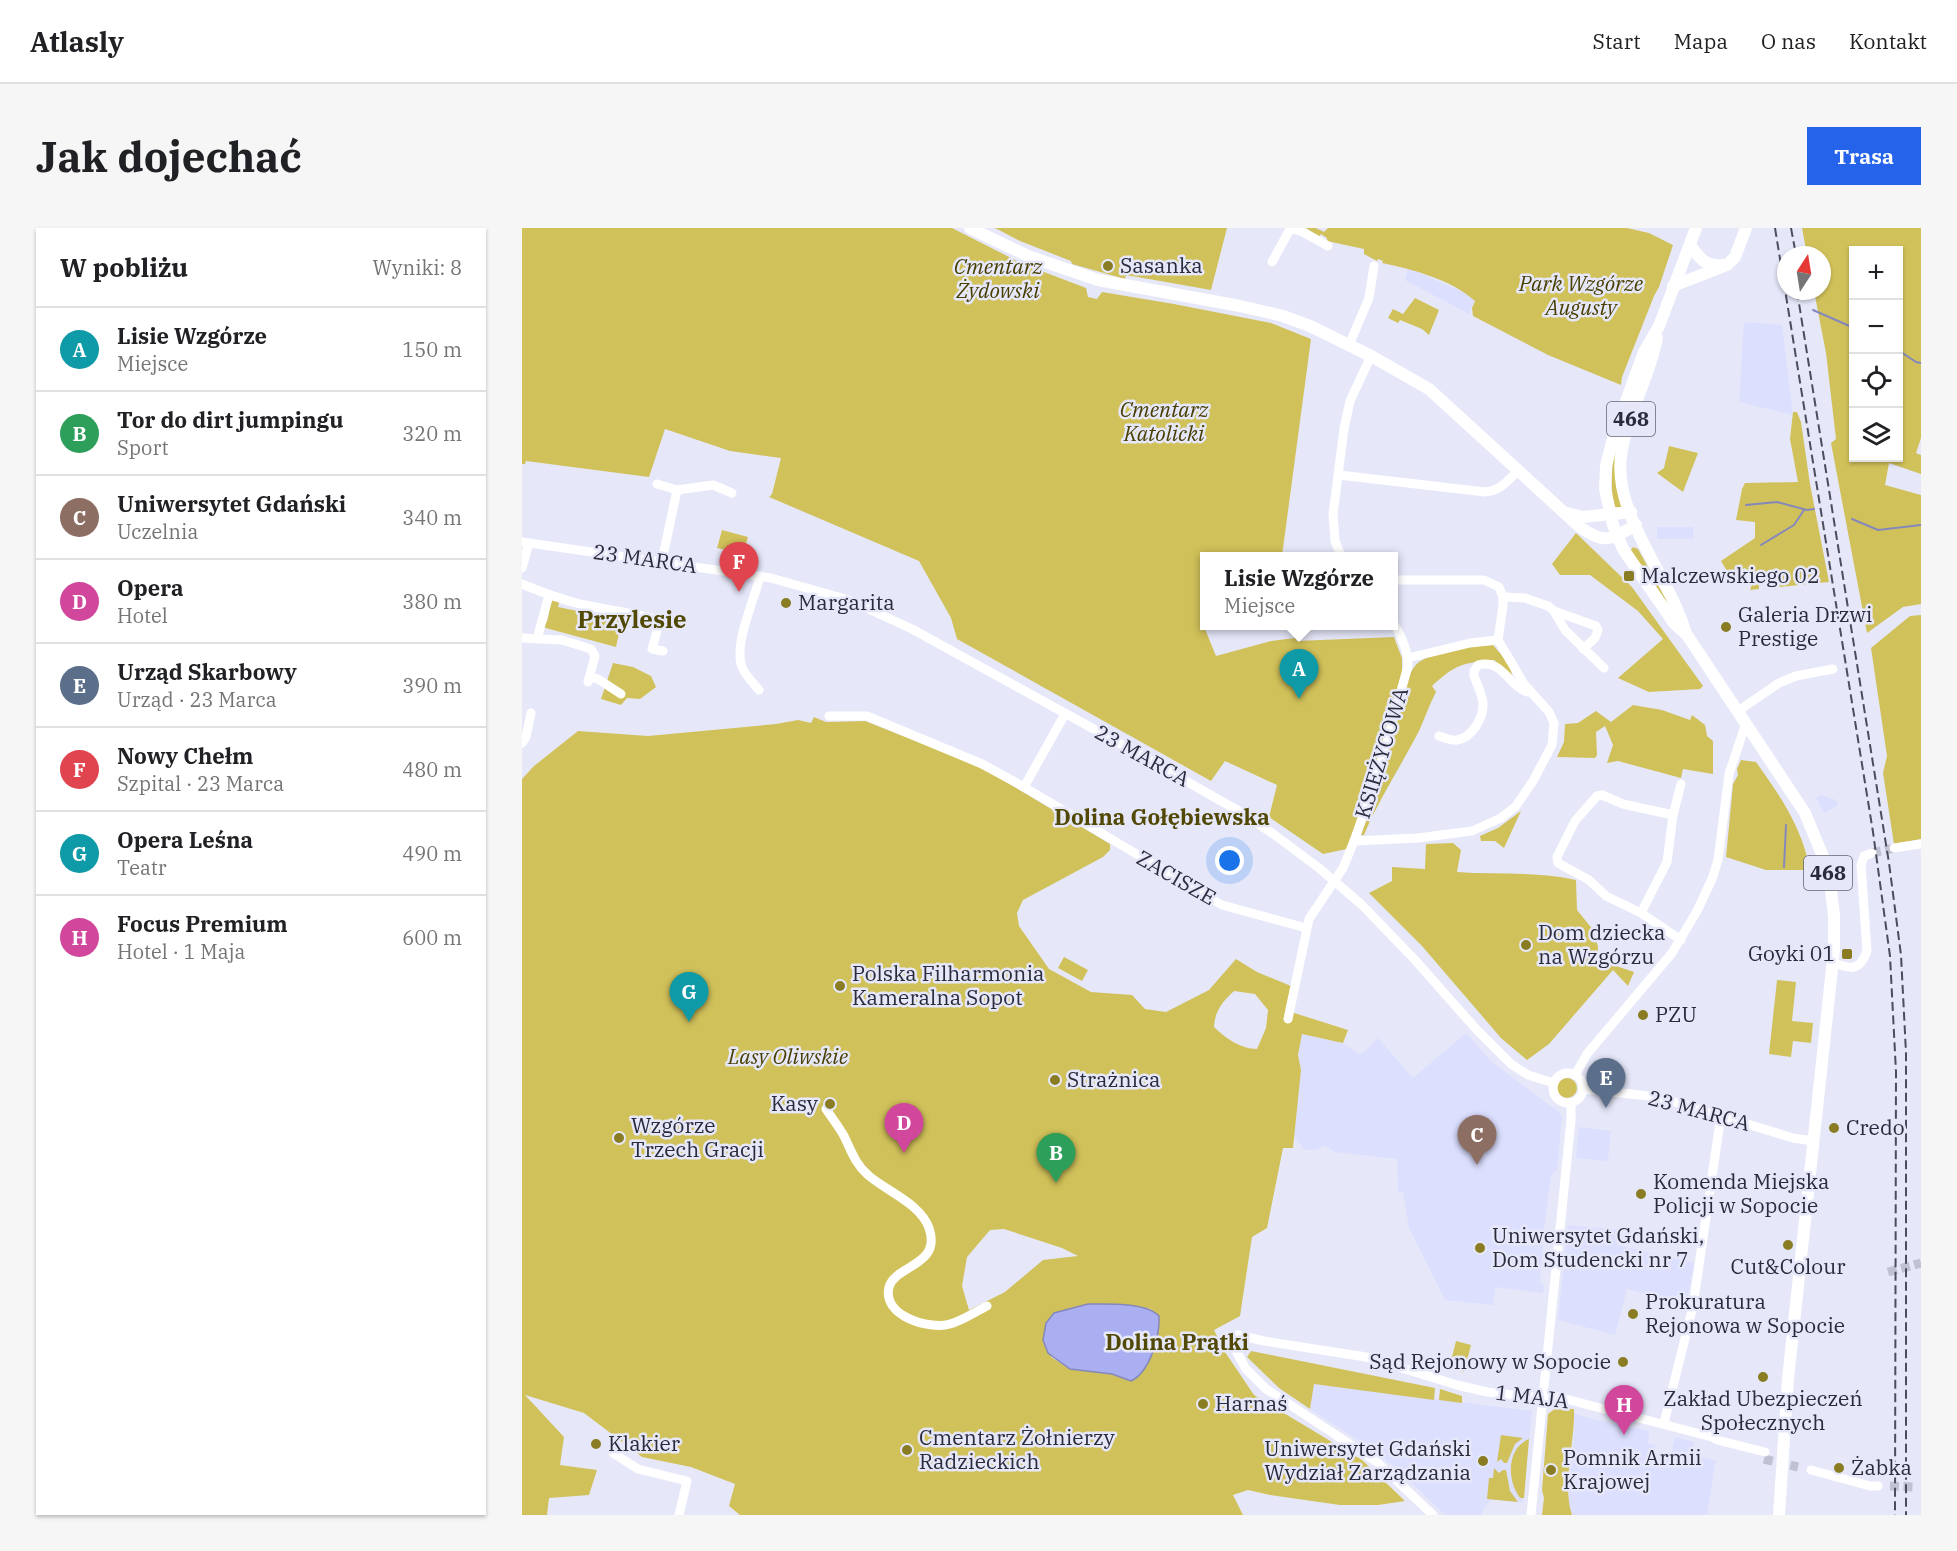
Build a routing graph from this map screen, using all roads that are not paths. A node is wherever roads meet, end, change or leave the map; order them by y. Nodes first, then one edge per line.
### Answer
1 (970, 228) edge
2 (1696, 228) edge
3 (1746, 228) edge
4 (1690, 244) junction
5 (1329, 246) dead end
6 (1272, 262) dead end
7 (1727, 265) junction
8 (1374, 266) dead end
9 (1673, 286) junction
10 (1659, 327) junction
11 (1349, 345) junction
12 (1371, 356) junction
13 (1519, 470) junction
14 (1339, 475) junction
15 (657, 484) dead end
16 (677, 490) junction
17 (732, 493) dead end
18 (1606, 496) junction
19 (1566, 512) junction
20 (1631, 512) junction
21 (1610, 513) junction
22 (1597, 514) junction
23 (1636, 525) junction
24 (1617, 536) junction
25 (525, 542) edge
26 (1340, 552) edge
27 (662, 561) junction
28 (522, 568) edge
29 (760, 576) junction
30 (1398, 580) edge
31 (522, 584) edge
32 (549, 595) junction
33 (1503, 597) junction
34 (1554, 610) junction
35 (1398, 630) edge
36 (1687, 635) junction
37 (522, 638) edge
38 (537, 639) junction
39 (1498, 640) junction
40 (1583, 649) junction
41 (663, 651) dead end
42 (1408, 657) junction
43 (1604, 668) dead end
44 (1833, 669) dead end
45 (759, 690) dead end
46 (1531, 692) junction
47 (621, 694) dead end
48 (1738, 711) junction
49 (531, 713) dead end
50 (1065, 714) junction
51 (829, 717) dead end
52 (1746, 723) junction
53 (1439, 736) dead end
54 (522, 743) edge
55 (1680, 784) dead end
56 (1024, 787) junction
57 (1673, 815) junction
58 (1354, 841) junction
59 (1921, 844) edge
60 (1894, 849) tunnel mouth
61 (1872, 853) dead end
62 (1334, 880) junction
63 (1641, 913) junction
64 (1306, 928) junction
65 (1682, 940) junction
66 (1833, 962) junction
67 (1288, 1019) dead end
68 (1575, 1075) junction
69 (1554, 1083) junction
70 (1583, 1089) junction
71 (1571, 1103) junction
72 (826, 1109) dead end
73 (1721, 1115) junction
74 (1814, 1141) junction
75 (987, 1306) dead end
76 (1542, 1397) junction
77 (1664, 1423) junction
78 (1765, 1452) tunnel mouth
79 (613, 1453) dead end
80 (1811, 1470) tunnel mouth
81 (1878, 1486) tunnel mouth
82 (679, 1515) edge
83 (1433, 1515) edge
84 (1530, 1515) edge
85 (1779, 1515) edge

1 - 11 main road
2 - 4 main road, 468
3 - 7 main road
4 - 7 main road
4 - 9 main road, 468
5 - 6 street
7 - 9 main road
8 - 11 street
9 - 10 main road, 468
10 - 18 main road, 468
10 - 20 main road, 468
11 - 12 main road
12 - 13 main road
12 - 14 street
13 - 14 street
13 - 19 main road
14 - 26 street
15 - 16 street
16 - 17 street
16 - 27 street
18 - 21 main road, 468
18 - 22 main road
19 - 22 main road
19 - 24 main road
20 - 21 main road
20 - 23 main road, 468
21 - 22 main road
21 - 24 main road, 468
23 - 24 main road
23 - 36 main road, 468
24 - 36 main road, 468
25 - 27 street, 23 MARCA
25 - 28 street, 23 MARCA
27 - 29 street, 23 MARCA
29 - 45 street
29 - 50 street, 23 MARCA
30 - 33 street
31 - 32 street
32 - 38 street
32 - 41 street
33 - 34 street
33 - 39 street
34 - 40 street
34 - 40 street
35 - 42 street, KSIĘŻYCOWA
36 - 48 main road, 468
37 - 38 street
38 - 47 street
39 - 42 street
39 - 46 street
40 - 43 street
42 - 58 street, KSIĘŻYCOWA
44 - 48 street
46 - 53 street
46 - 58 street
48 - 52 main road, 468
49 - 54 street
50 - 56 street
50 - 62 street, 23 MARCA
51 - 56 street, ZACISZE
52 - 65 street
52 - 66 main road, 468
55 - 57 street
56 - 64 street, ZACISZE
57 - 63 street
57 - 63 street
58 - 62 street, KSIĘŻYCOWA
59 - 60 street
61 - 66 street
62 - 64 street, KSIĘŻYCOWA
62 - 69 street, 23 MARCA
63 - 65 street
64 - 67 street, KSIĘŻYCOWA
65 - 68 street
66 - 74 main road, 468
68 - 69 street
68 - 70 street
69 - 71 street
70 - 71 street
70 - 73 street, 23 MARCA
71 - 76 street
72 - 75 street
73 - 74 street, 23 MARCA
73 - 77 street
74 - 85 main road, 468
76 - 77 street, 1 MAJA
76 - 83 street, 1 MAJA
76 - 84 street
77 - 78 street, 1 MAJA
79 - 82 street
80 - 81 street

